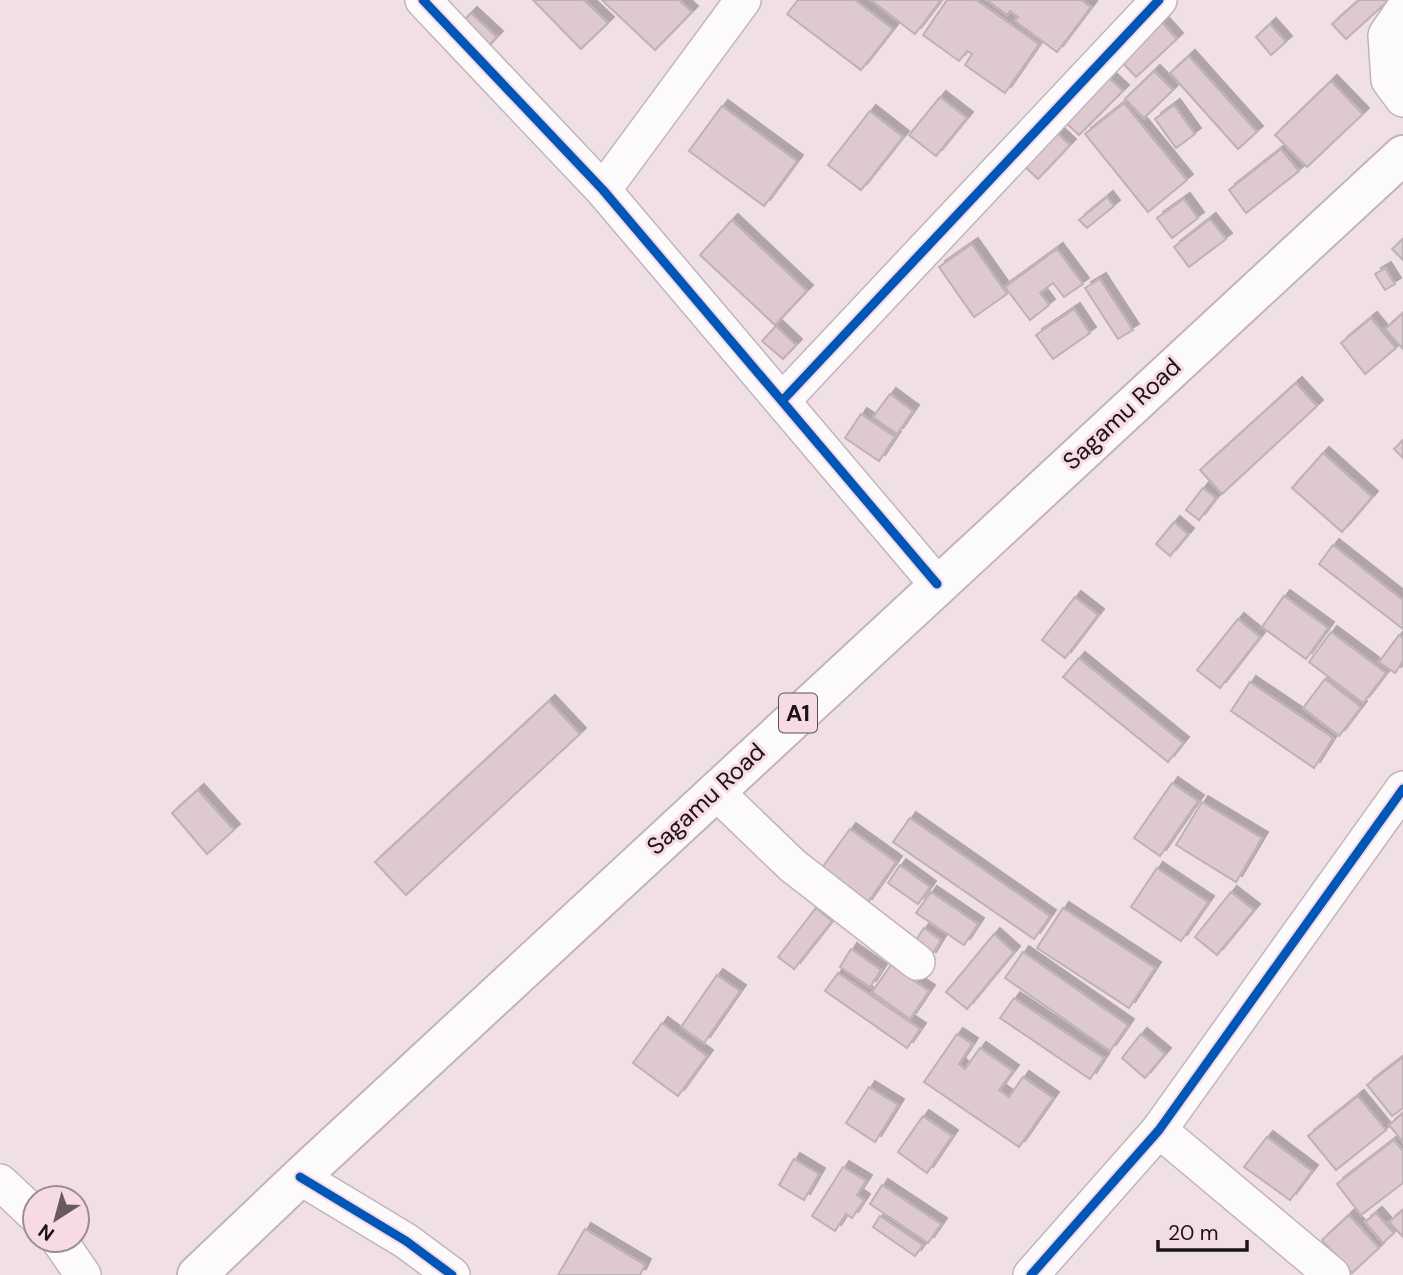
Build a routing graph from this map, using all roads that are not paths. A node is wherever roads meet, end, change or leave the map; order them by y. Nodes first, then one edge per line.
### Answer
1 (423, 0) edge
2 (743, 0) edge
3 (1159, 0) edge
4 (1403, 10) edge
5 (1403, 99) edge
6 (1403, 155) edge
7 (603, 190) junction
8 (783, 400) junction
9 (937, 584) junction
10 (1403, 789) edge
11 (715, 791) junction
12 (918, 962) dead end
13 (1159, 1130) junction
14 (300, 1177) junction
15 (0, 1181) edge
16 (21, 1201) edge
17 (69, 1254) edge
18 (83, 1275) edge
19 (197, 1275) edge
20 (452, 1275) edge
21 (1031, 1275) edge
22 (1332, 1275) edge

1 - 7 street
2 - 7 street
3 - 8 street
4 - 5 street
6 - 9 highway, Sagamu Road / A1
7 - 8 street
8 - 9 street
9 - 11 highway, Sagamu Road / A1
10 - 13 street
11 - 12 street
11 - 14 highway, Sagamu Road / A1
13 - 21 street
13 - 22 street
14 - 19 highway, Sagamu Road / A1
14 - 20 street
15 - 16 street
17 - 18 street

